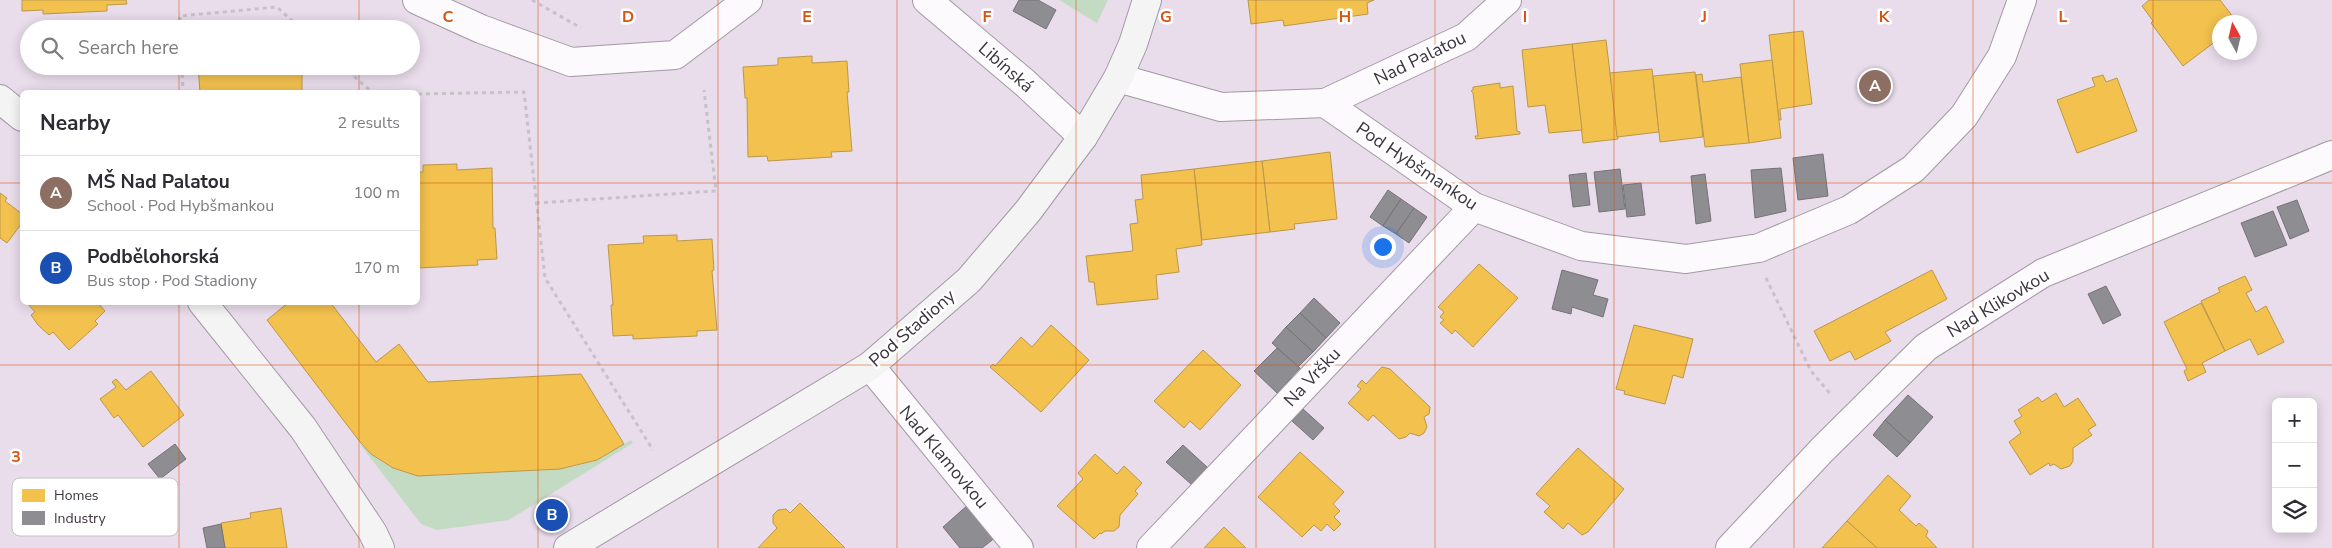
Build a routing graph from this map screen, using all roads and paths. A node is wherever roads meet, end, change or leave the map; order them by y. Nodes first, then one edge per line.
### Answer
1 (417, 0) edge
2 (748, 0) edge
3 (927, 0) edge
4 (1147, 0) edge
5 (1507, 0) edge
6 (2022, 0) edge
7 (180, 20) edge
8 (291, 20) edge
9 (182, 75) edge
10 (352, 75) edge
11 (1118, 78) junction
12 (183, 90) edge
13 (370, 90) edge
14 (704, 90) dead end
15 (420, 94) edge
16 (0, 99) edge
17 (1325, 103) junction
18 (20, 115) edge
19 (1083, 137) junction
20 (2332, 155) edge
21 (536, 204) junction
22 (1474, 207) junction
23 (1765, 276) dead end
24 (204, 305) edge
25 (870, 366) junction
26 (1811, 371) dead end
27 (653, 450) dead end
28 (380, 548) edge
29 (568, 548) edge
30 (1019, 548) edge
31 (1151, 548) edge
32 (1730, 548) edge

1 - 2 street
3 - 19 street, Libínská
4 - 11 main road, Pod Stadiony
5 - 17 street, Nad Palatou
6 - 22 street, Pod Hybšmankou
7 - 8 path
9 - 12 path
10 - 13 path
11 - 17 street
11 - 19 main road, Pod Stadiony
14 - 21 path
15 - 21 path
16 - 18 main road
17 - 22 street, Pod Hybšmankou
19 - 25 main road, Pod Stadiony
20 - 32 street, Nad Klikovkou
21 - 27 path
22 - 31 street, Na Vršku
23 - 26 path
24 - 28 main road
25 - 29 main road, Pod Stadiony
25 - 30 street, Nad Klamovkou

